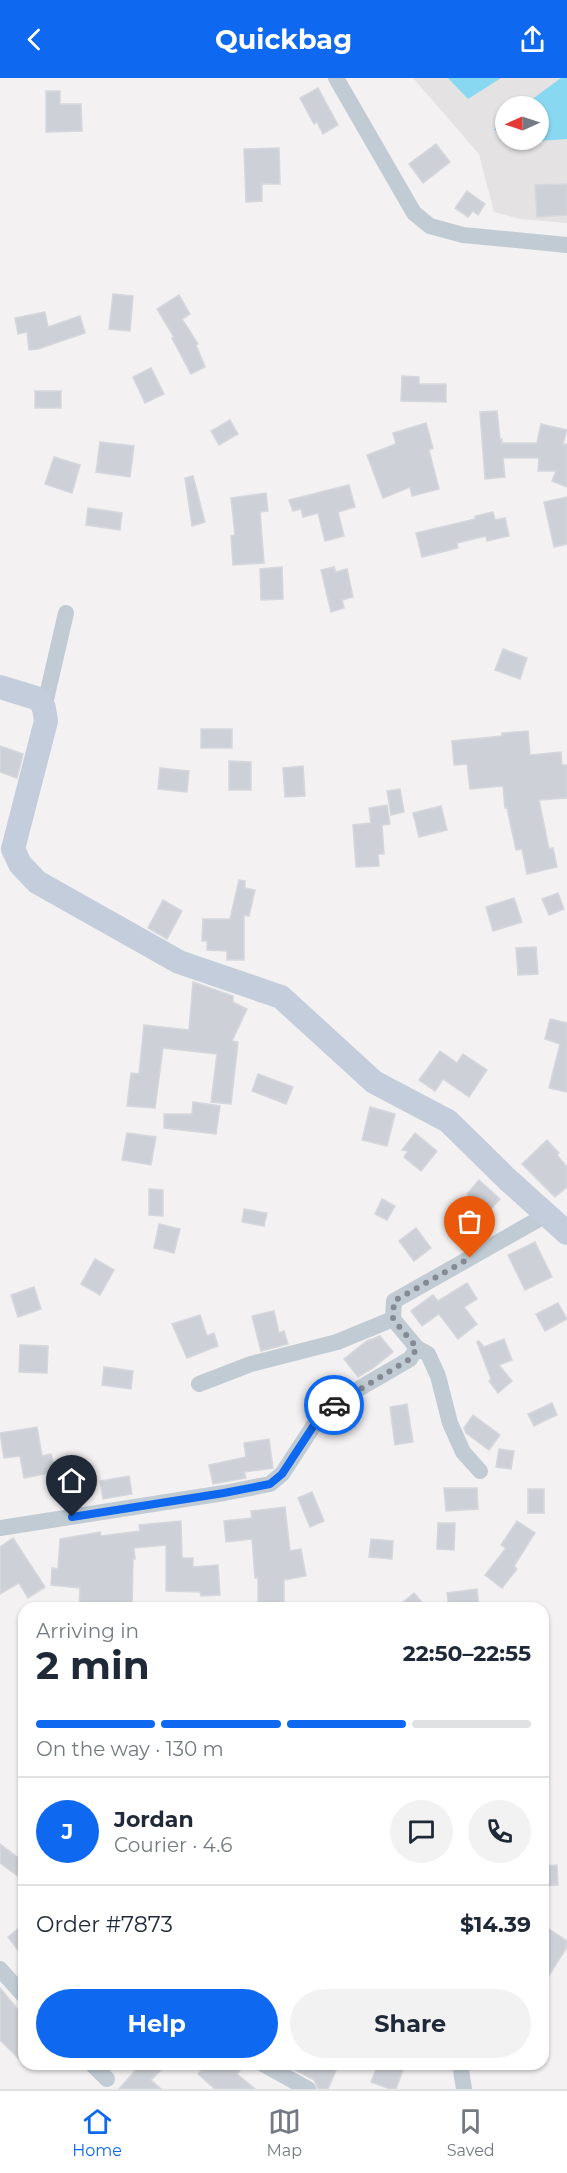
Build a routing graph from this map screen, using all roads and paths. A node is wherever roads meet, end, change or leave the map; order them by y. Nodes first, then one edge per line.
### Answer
1 (336, 78) edge
2 (567, 244) edge
3 (66, 613) dead end
4 (0, 687) edge
5 (44, 708) junction
6 (546, 1215) junction
7 (567, 1233) edge
8 (393, 1319) junction
9 (417, 1348) junction
10 (199, 1384) dead end
11 (480, 1471) dead end
12 (0, 1528) edge
13 (0, 1969) edge
14 (18, 1989) edge
15 (98, 2070) edge
16 (274, 2070) edge
17 (461, 2070) edge
18 (107, 2079) dead end
19 (308, 2089) edge
20 (464, 2089) edge

1 - 2 street
3 - 5 street
4 - 5 street
5 - 6 street
6 - 7 street
6 - 8 street
8 - 9 street
8 - 10 street
9 - 11 street
9 - 12 street
13 - 14 street
15 - 18 street
16 - 19 street
17 - 20 street

